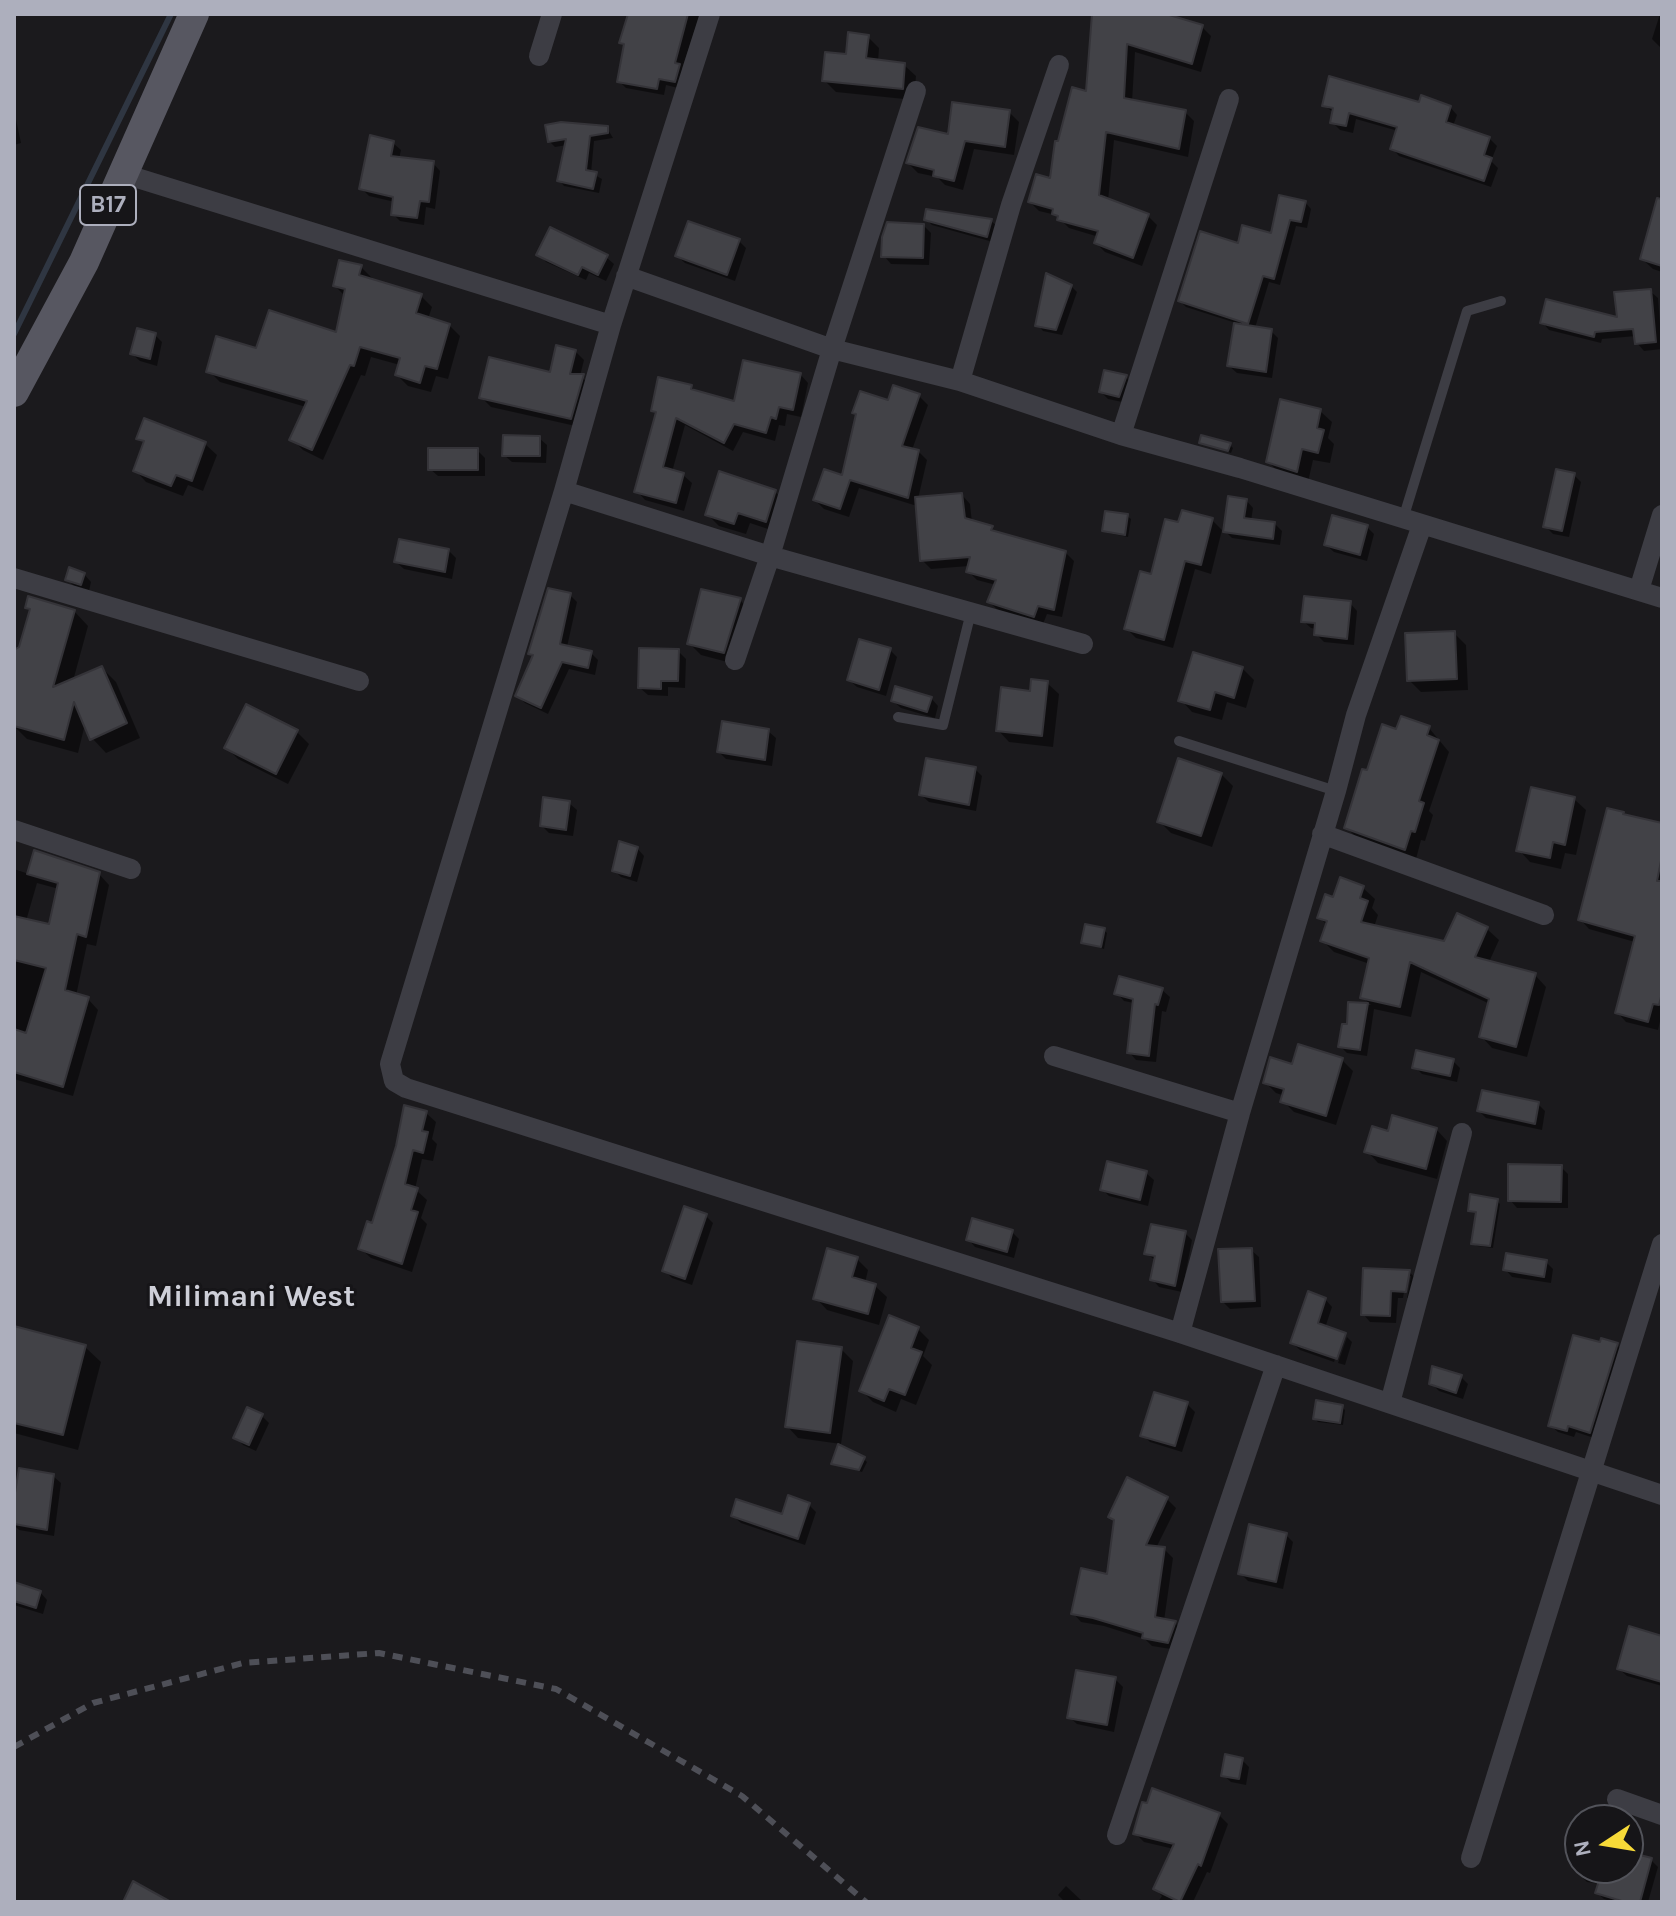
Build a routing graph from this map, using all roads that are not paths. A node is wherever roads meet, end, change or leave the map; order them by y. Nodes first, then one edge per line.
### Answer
1 (194, 14) edge
2 (552, 14) edge
3 (710, 14) edge
4 (539, 56) dead end
5 (1059, 65) dead end
6 (916, 91) dead end
7 (1229, 99) dead end
8 (121, 173) junction
9 (626, 276) junction
10 (1501, 301) dead end
11 (611, 325) junction
12 (832, 349) junction
13 (960, 381) junction
14 (14, 392) edge
15 (1121, 435) junction
16 (564, 491) junction
17 (1662, 515) edge
18 (1412, 522) junction
19 (770, 556) junction
20 (14, 578) edge
21 (1639, 590) junction
22 (1662, 598) edge
23 (971, 612) junction
24 (1083, 644) dead end
25 (735, 660) dead end
26 (359, 681) dead end
27 (898, 717) dead end
28 (1179, 741) dead end
29 (1336, 791) junction
30 (14, 830) edge
31 (1322, 834) junction
32 (131, 869) dead end
33 (1544, 915) dead end
34 (1054, 1056) dead end
35 (1240, 1113) junction
36 (1462, 1133) dead end
37 (1662, 1244) edge
38 (1180, 1333) junction
39 (1276, 1365) junction
40 (1390, 1403) junction
41 (1593, 1471) junction
42 (1662, 1495) edge
43 (1617, 1799) dead end
44 (1662, 1815) edge
45 (1117, 1835) dead end
46 (1471, 1858) dead end

1 - 8 main road, B17
2 - 4 street
3 - 9 street
5 - 13 street
6 - 12 street
7 - 15 street
8 - 11 street
8 - 14 main road, B17
9 - 11 street
9 - 12 street
10 - 18 lane
11 - 16 street
12 - 13 street
12 - 19 street
13 - 15 street
15 - 18 street
16 - 19 street
16 - 38 street
17 - 21 street
18 - 21 street
18 - 29 street
19 - 23 street
19 - 25 street
20 - 26 street
21 - 22 street
23 - 24 street
23 - 27 lane
28 - 29 lane
29 - 31 street
30 - 32 street
31 - 33 street
31 - 35 street
34 - 35 street
35 - 38 street
36 - 40 street
37 - 41 street
38 - 39 street
39 - 40 street
39 - 45 street
40 - 41 street
41 - 42 street
41 - 46 street
43 - 44 street

